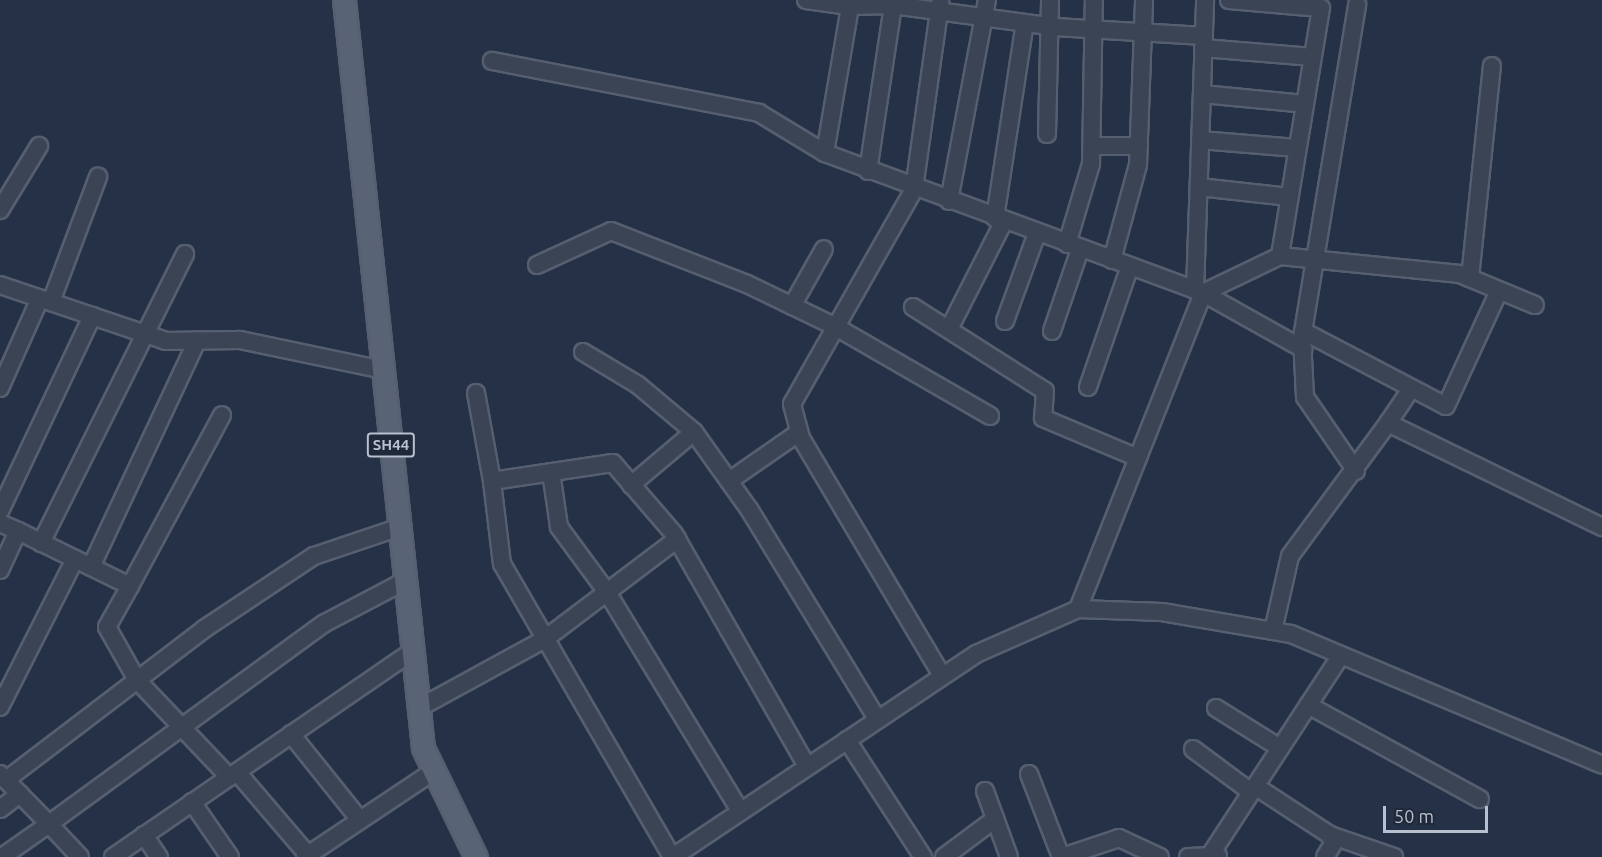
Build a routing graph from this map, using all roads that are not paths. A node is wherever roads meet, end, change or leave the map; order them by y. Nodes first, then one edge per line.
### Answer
1 (344, 0) edge
2 (806, 0) edge
3 (987, 0) edge
4 (1050, 0) edge
5 (1094, 0) edge
6 (1144, 0) edge
7 (1205, 0) edge
8 (1228, 0) edge
9 (893, 2) edge
10 (850, 3) edge
11 (1357, 5) dead end
12 (940, 6) edge
13 (984, 17) junction
14 (1025, 23) junction
15 (1049, 26) junction
16 (1094, 29) junction
17 (1143, 33) junction
18 (1203, 42) junction
19 (1313, 57) junction
20 (492, 61) dead end
21 (1492, 66) dead end
22 (1202, 94) junction
23 (1305, 104) junction
24 (1047, 134) dead end
25 (1200, 140) junction
26 (39, 146) dead end
27 (1092, 146) junction
28 (1139, 146) junction
29 (1298, 148) junction
30 (825, 153) junction
31 (868, 171) junction
32 (98, 177) dead end
33 (1199, 187) junction
34 (914, 189) junction
35 (1289, 198) junction
36 (949, 201) junction
37 (0, 210) edge
38 (1000, 220) junction
39 (1038, 233) junction
40 (1074, 246) junction
41 (824, 249) dead end
42 (185, 254) dead end
43 (1280, 256) junction
44 (1112, 260) junction
45 (1316, 260) junction
46 (537, 265) dead end
47 (1130, 266) junction
48 (1470, 278) junction
49 (0, 285) edge
50 (1199, 291) junction
51 (1499, 291) junction
52 (45, 300) junction
53 (1535, 305) dead end
54 (792, 306) junction
55 (913, 307) dead end
56 (92, 316) junction
57 (1005, 321) dead end
58 (836, 327) junction
59 (949, 329) junction
60 (1052, 331) dead end
61 (1303, 331) junction
62 (141, 333) junction
63 (197, 341) junction
64 (1302, 349) junction
65 (583, 352) dead end
66 (383, 370) junction
67 (1088, 387) dead end
68 (0, 388) edge
69 (1411, 389) junction
70 (476, 393) dead end
71 (222, 415) dead end
72 (990, 416) dead end
73 (1388, 423) junction
74 (694, 432) junction
75 (801, 438) junction
76 (1138, 458) junction
77 (1356, 471) junction
78 (551, 472) junction
79 (492, 481) junction
80 (729, 481) junction
81 (631, 485) junction
82 (0, 511) edge
83 (0, 523) edge
84 (400, 527) junction
85 (1602, 527) edge
86 (18, 531) junction
87 (677, 539) junction
88 (41, 543) junction
89 (75, 559) junction
90 (91, 567) junction
91 (0, 570) edge
92 (405, 581) junction
93 (130, 586) junction
94 (607, 592) junction
95 (1078, 609) junction
96 (1273, 631) junction
97 (545, 639) junction
98 (413, 651) junction
99 (1341, 655) junction
100 (942, 676) junction
101 (137, 680) junction
102 (1308, 705) junction
103 (0, 707) edge
104 (419, 708) junction
105 (1216, 708) dead end
106 (877, 719) junction
107 (181, 728) junction
108 (291, 734) junction
109 (847, 740) junction
110 (1280, 748) junction
111 (1193, 749) dead end
112 (1602, 765) edge
113 (807, 766) junction
114 (434, 771) junction
115 (233, 774) junction
116 (1029, 774) dead end
117 (3, 777) edge
118 (1253, 789) junction
119 (985, 791) dead end
120 (20, 794) junction
121 (1479, 798) dead end
122 (192, 802) junction
123 (0, 808) edge
124 (740, 811) junction
125 (996, 819) junction
126 (360, 820) junction
127 (49, 824) junction
128 (144, 835) junction
129 (1330, 835) junction
130 (307, 856) edge
131 (1209, 856) edge
132 (2, 857) edge
133 (80, 857) edge
134 (113, 857) edge
135 (159, 857) edge
136 (230, 857) edge
137 (476, 857) edge
138 (673, 857) edge
139 (923, 857) edge
140 (944, 857) edge
141 (1009, 857) edge
142 (1062, 857) edge
143 (1161, 857) edge
144 (1188, 857) edge
145 (1221, 857) edge
146 (1325, 857) edge
147 (1394, 857) edge

1 - 66 main road, SH44
2 - 10 street
3 - 13 street
4 - 15 street
5 - 16 street
6 - 17 street
7 - 18 street
8 - 19 street
9 - 10 street
9 - 12 street
9 - 31 street
10 - 30 street
11 - 45 street
12 - 13 street
12 - 34 street
13 - 14 street
13 - 36 street
14 - 15 street
14 - 38 street
15 - 16 street
15 - 24 street
16 - 17 street
16 - 27 street
17 - 18 street
17 - 28 street
18 - 19 street
18 - 22 street
19 - 23 street
20 - 30 street
21 - 48 street
22 - 23 street
22 - 25 street
23 - 29 street
25 - 29 street
25 - 33 street
26 - 37 street
27 - 28 street
27 - 40 street
28 - 44 street
29 - 35 street
30 - 31 street
31 - 34 street
32 - 52 street
33 - 35 street
33 - 50 street
34 - 36 street
34 - 58 street
35 - 43 street
36 - 38 street
38 - 39 street
38 - 59 street
39 - 40 street
39 - 57 street
40 - 44 street
40 - 60 street
41 - 54 street
42 - 62 street
43 - 45 street
43 - 50 street
44 - 47 street
45 - 48 street
45 - 61 street
46 - 54 street
47 - 50 street
47 - 67 street
48 - 51 street
49 - 52 street
50 - 64 street
50 - 76 street
51 - 53 street
51 - 69 street
52 - 56 street
52 - 68 street
54 - 58 street
55 - 59 street
56 - 62 street
56 - 82 street
58 - 72 street
58 - 75 street
59 - 76 street
61 - 64 street
61 - 69 street
62 - 63 street
62 - 88 street
63 - 66 street
63 - 90 street
64 - 77 street
65 - 74 street
66 - 84 main road, SH44
69 - 73 street
70 - 79 street
71 - 93 street
73 - 77 street
73 - 85 street
74 - 80 street
74 - 81 street
75 - 80 street
75 - 100 street
76 - 95 street
77 - 96 street
78 - 79 street
78 - 81 street
78 - 94 street
79 - 97 street
80 - 106 street
81 - 87 street
83 - 86 street
84 - 92 main road, SH44
84 - 101 street
86 - 88 street
86 - 91 street
87 - 94 street
87 - 113 street
88 - 89 street
89 - 90 street
89 - 103 street
90 - 93 street
92 - 98 main road, SH44
92 - 107 street
93 - 101 street
94 - 97 street
94 - 124 street
95 - 96 street
95 - 100 street
96 - 99 street
97 - 104 street
97 - 138 street
98 - 104 main road, SH44
98 - 108 street
99 - 102 street
99 - 112 street
100 - 106 street
101 - 107 street
101 - 117 street
102 - 110 street
102 - 121 street
104 - 114 main road, SH44
105 - 110 street
106 - 109 street
107 - 115 street
107 - 127 street
108 - 115 street
108 - 126 street
109 - 113 street
109 - 139 street
110 - 118 street
111 - 118 street
113 - 124 street
114 - 126 street
114 - 137 main road, SH44
115 - 122 street
115 - 130 street
116 - 142 street
117 - 120 street
118 - 129 street
118 - 131 street
119 - 125 street
120 - 123 street
120 - 127 street
122 - 128 street
122 - 136 street
124 - 138 street
125 - 140 street
125 - 141 street
126 - 130 street
127 - 132 street
127 - 133 street
128 - 134 street
128 - 135 street
129 - 146 street
129 - 147 street
131 - 144 street
131 - 145 street
142 - 143 street

